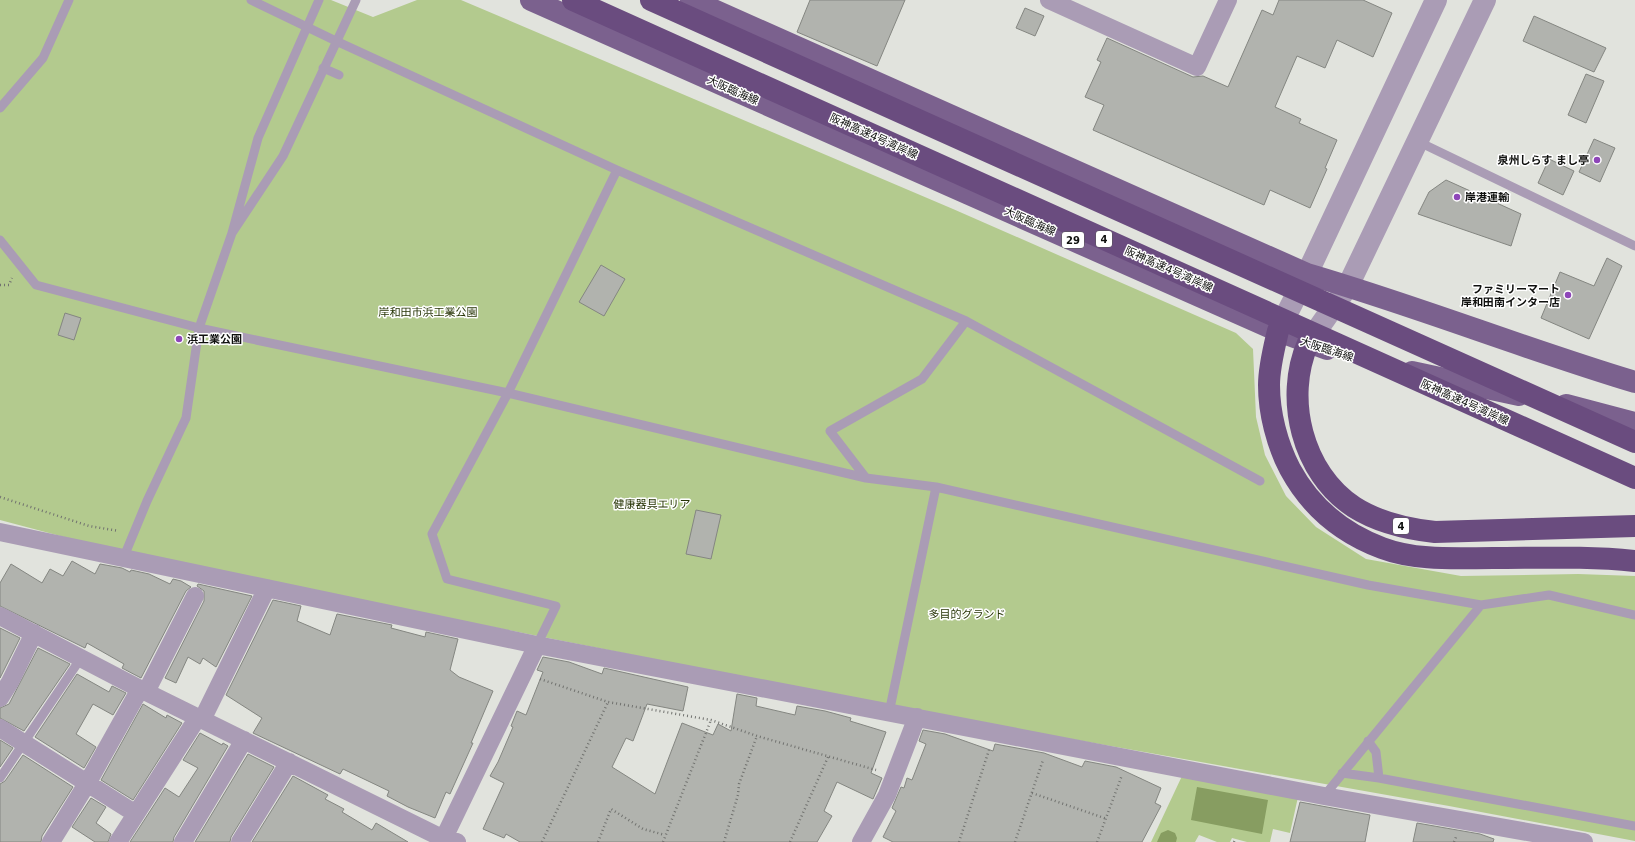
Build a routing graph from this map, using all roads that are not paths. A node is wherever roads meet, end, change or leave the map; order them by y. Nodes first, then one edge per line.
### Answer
1 (69, 0) edge
2 (251, 0) edge
3 (319, 0) edge
4 (356, 0) edge
5 (531, 0) edge
6 (573, 0) edge
7 (651, 0) edge
8 (691, 0) edge
9 (1049, 0) edge
10 (1228, 0) edge
11 (1436, 0) edge
12 (1486, 0) edge
13 (308, 28) junction
14 (336, 41) junction
15 (323, 68) junction
16 (339, 75) dead end
17 (0, 108) edge
18 (1419, 142) junction
19 (617, 170) junction
20 (232, 234) junction
21 (0, 240) edge
22 (1635, 246) edge
23 (1307, 274) junction
24 (1348, 286) junction
25 (966, 321) junction
26 (199, 328) junction
27 (1278, 331) junction
28 (1308, 343) junction
29 (1635, 382) edge
30 (508, 393) junction
31 (1635, 423) edge
32 (1635, 442) edge
33 (866, 478) junction
34 (1635, 478) edge
35 (1260, 481) dead end
36 (936, 486) junction
37 (1635, 526) edge
38 (0, 532) edge
39 (123, 559) junction
40 (1635, 561) edge
41 (267, 588) junction
42 (195, 596) dead end
43 (1481, 605) junction
44 (1635, 615) edge
45 (0, 616) edge
46 (34, 633) junction
47 (536, 645) junction
48 (81, 658) junction
49 (143, 691) junction
50 (0, 698) edge
51 (889, 713) junction
52 (917, 716) junction
53 (200, 718) junction
54 (0, 728) edge
55 (244, 740) junction
56 (1368, 741) junction
57 (24, 742) junction
58 (289, 762) junction
59 (1342, 773) junction
60 (0, 778) edge
61 (1379, 778) junction
62 (88, 782) junction
63 (1324, 796) junction
64 (136, 814) junction
65 (1635, 826) edge
66 (448, 841) edge
67 (51, 842) edge
68 (118, 842) edge
69 (183, 842) edge
70 (240, 842) edge
71 (861, 842) edge
72 (1584, 842) edge

1 - 17 lane
2 - 13 lane
3 - 13 lane
4 - 14 lane
5 - 27 main road, 大阪臨海線 / 29
6 - 34 highway, 阪神高速4号湾岸線 / 4
7 - 32 highway
8 - 23 main road
9 - 10 street
11 - 23 street
12 - 18 street
13 - 14 lane
13 - 20 lane
14 - 15 lane
14 - 19 lane
15 - 16 lane
15 - 20 lane
18 - 22 lane
18 - 24 street
19 - 25 lane
19 - 30 lane
20 - 26 lane
21 - 26 lane
23 - 24 main road
23 - 27 street
24 - 28 street
24 - 29 main road
25 - 33 lane
25 - 35 lane
26 - 30 lane
26 - 39 lane
27 - 28 main road, 大阪臨海線 / 29
27 - 40 highway, 4
28 - 31 main road, 大阪臨海線 / 29
28 - 37 highway, 4
30 - 33 lane
30 - 47 lane
33 - 36 lane
36 - 43 lane
36 - 51 lane
38 - 39 street
39 - 41 street
41 - 47 street
41 - 53 street
42 - 49 street
43 - 44 lane
43 - 56 lane
45 - 46 street
46 - 48 street
46 - 50 street
47 - 51 street
47 - 66 street
48 - 49 street
48 - 57 lane
49 - 53 street
49 - 62 street
51 - 52 street
52 - 63 street
52 - 71 street
53 - 55 street
53 - 64 street
54 - 57 street
55 - 58 street
55 - 69 street
56 - 59 lane
56 - 61 lane
57 - 60 lane
57 - 62 street
58 - 66 street
58 - 70 street
59 - 61 lane
59 - 63 lane
61 - 65 lane
62 - 64 street
62 - 67 street
63 - 72 street
64 - 68 street

